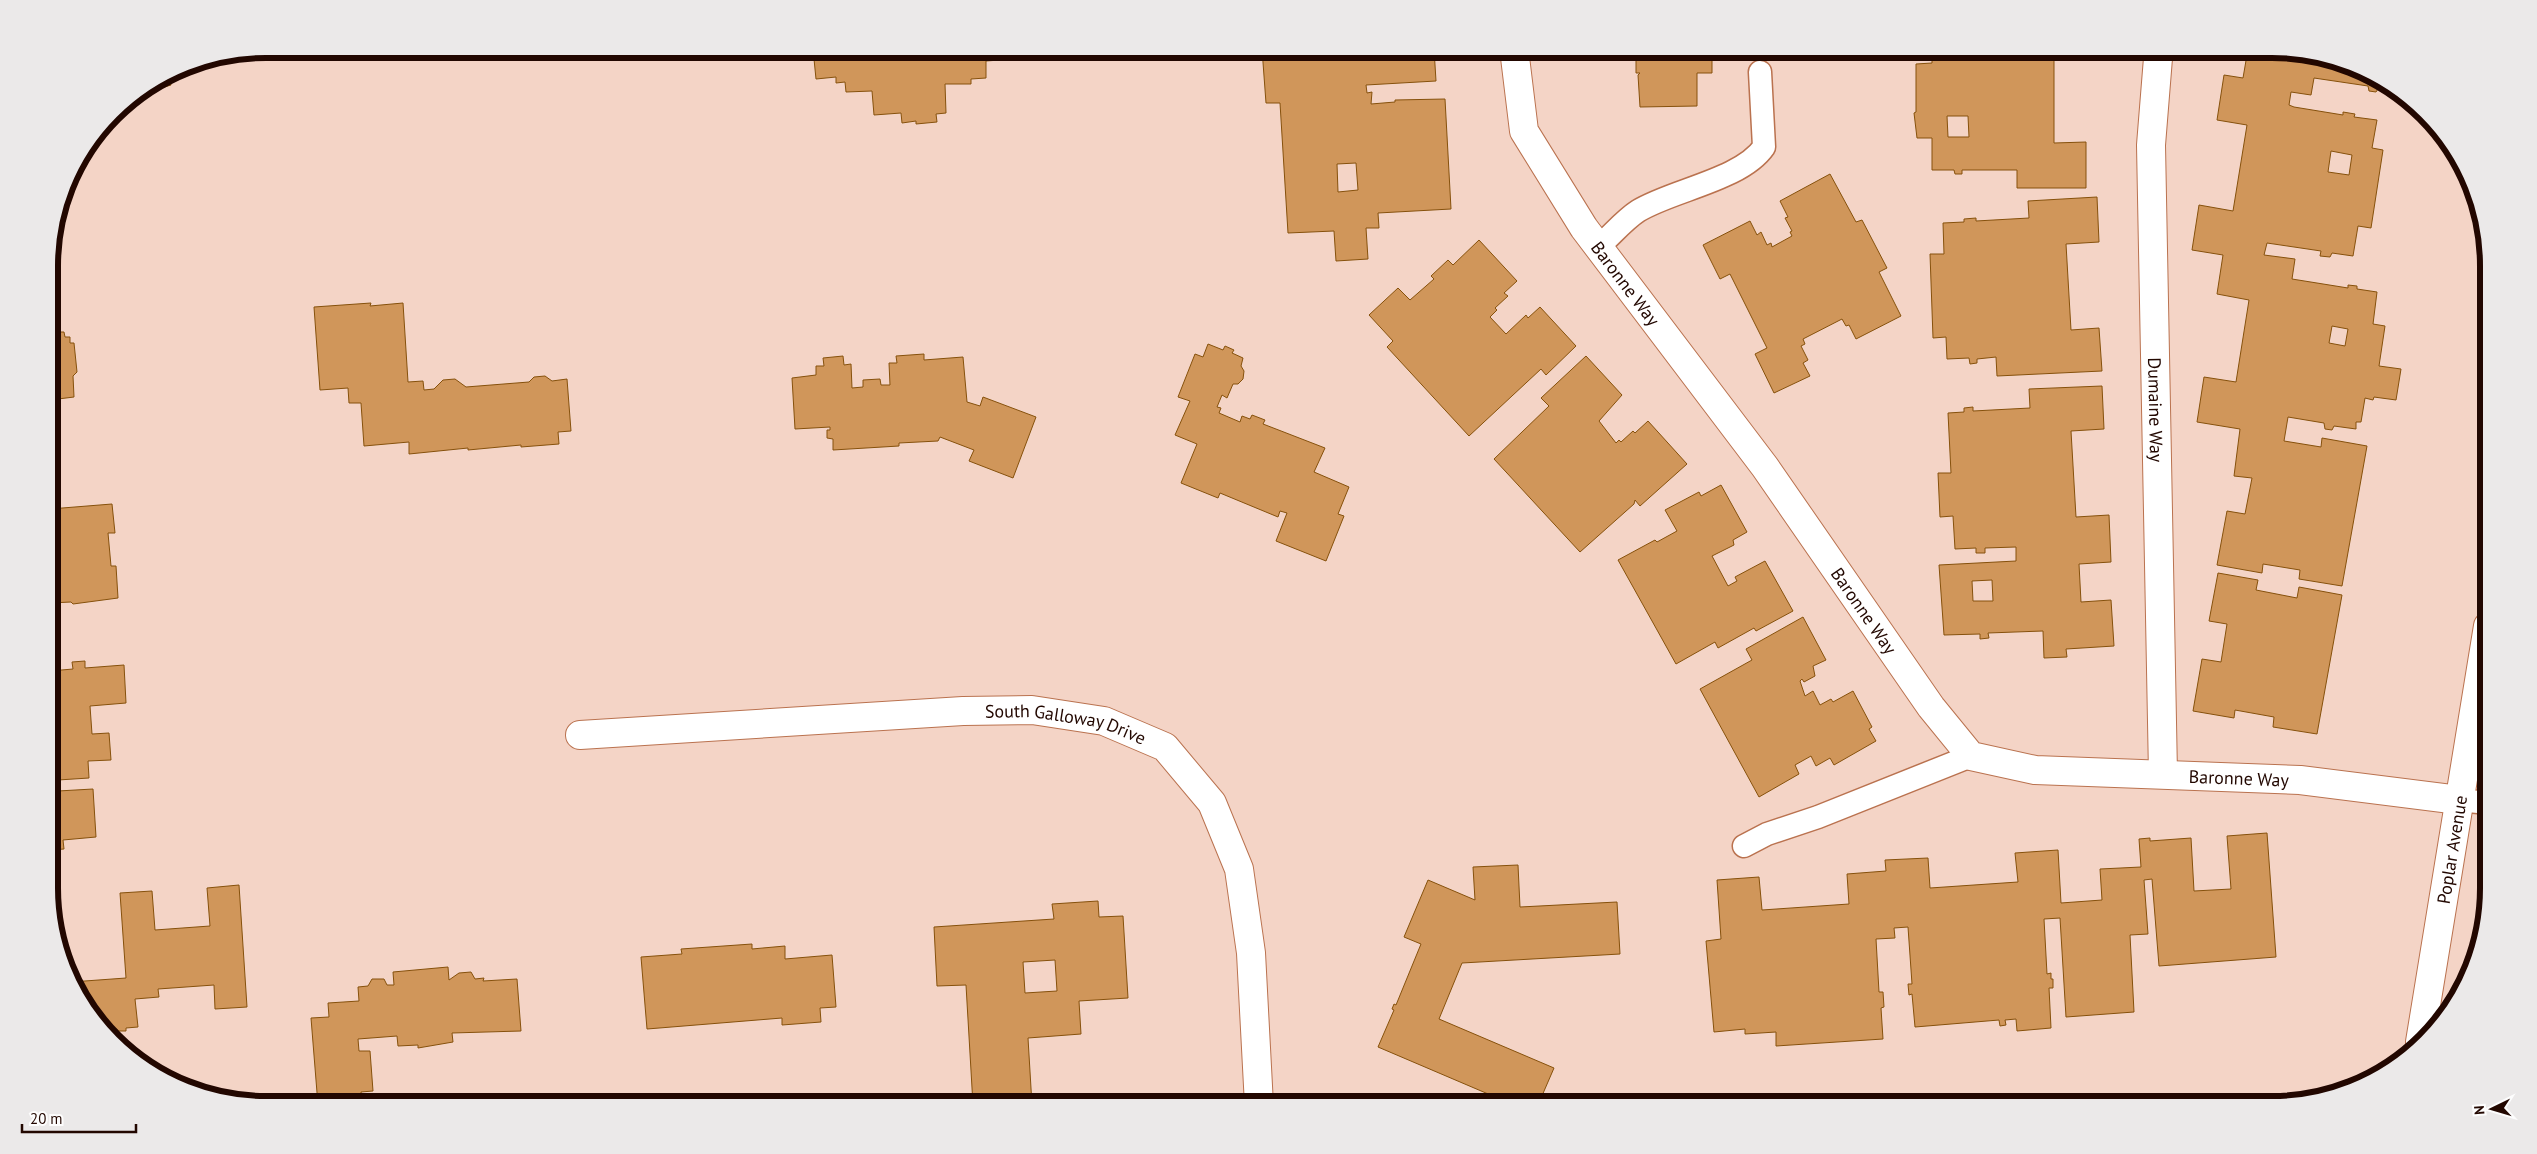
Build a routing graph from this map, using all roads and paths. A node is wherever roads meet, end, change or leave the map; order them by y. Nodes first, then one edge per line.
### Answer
1 (1515, 57) edge
2 (2158, 57) edge
3 (1760, 72) dead end
4 (1598, 247) junction
5 (2480, 674) edge
6 (580, 735) dead end
7 (1971, 756) junction
8 (2163, 774) junction
9 (2459, 800) junction
10 (2480, 801) edge
11 (1744, 846) dead end
12 (2421, 1033) edge
13 (1259, 1096) edge

1 - 4 street, Baronne Way
2 - 8 street, Dumaine Way
3 - 4 lane
4 - 7 street, Baronne Way
5 - 9 street, Poplar Avenue
6 - 13 street, South Galloway Drive
7 - 8 street, Baronne Way
7 - 11 lane
8 - 9 street, Baronne Way
9 - 10 lane
9 - 12 street, Poplar Avenue

